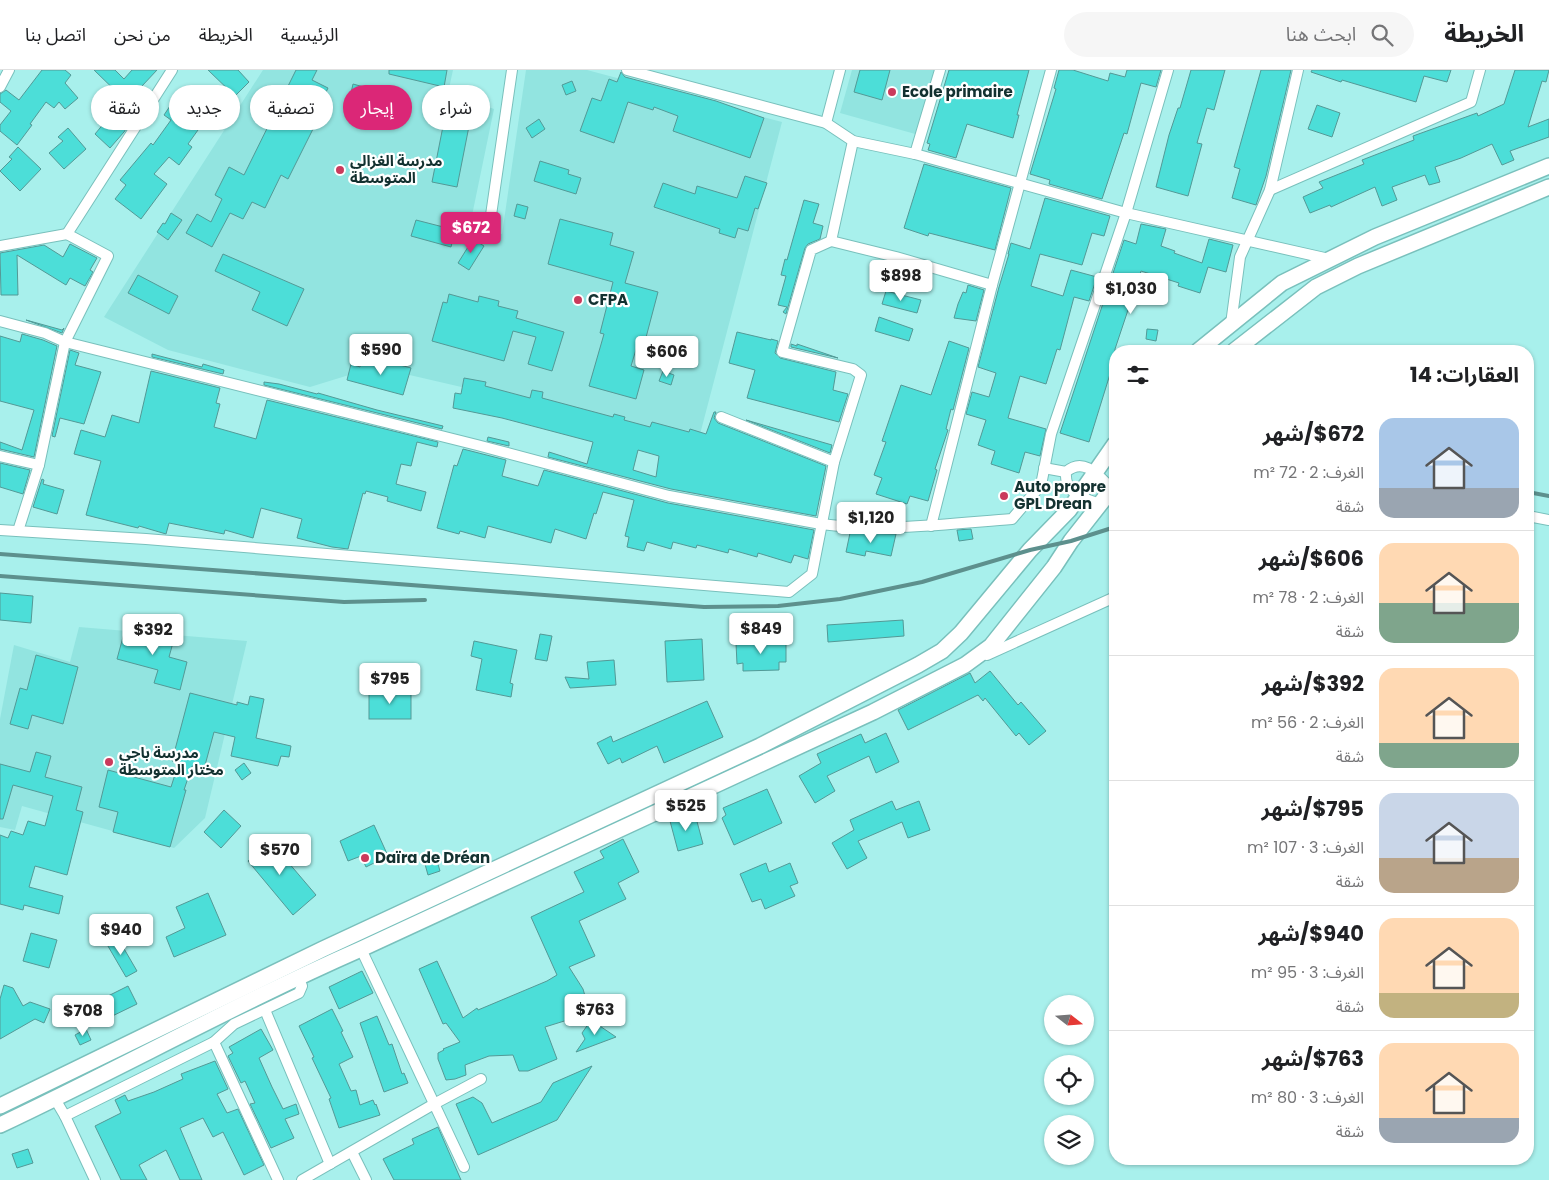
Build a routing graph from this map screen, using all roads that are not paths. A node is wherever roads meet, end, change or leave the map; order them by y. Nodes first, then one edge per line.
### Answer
1 (10, 70) edge
2 (172, 70) edge
3 (512, 70) edge
4 (627, 70) edge
5 (840, 70) edge
6 (940, 70) edge
7 (1050, 70) edge
8 (1168, 70) edge
9 (1298, 70) edge
10 (1480, 70) edge
11 (0, 88) edge
12 (826, 123) junction
13 (853, 141) junction
14 (915, 154) junction
15 (1549, 166) edge
16 (1019, 182) junction
17 (1549, 187) edge
18 (1270, 190) junction
19 (1126, 213) junction
20 (490, 222) dead end
21 (67, 234) junction
22 (831, 241) junction
23 (1247, 241) junction
24 (0, 246) edge
25 (1330, 260) junction
26 (992, 285) junction
27 (0, 322) edge
28 (1231, 324) junction
29 (65, 342) junction
30 (1205, 345) edge
31 (1242, 345) edge
32 (721, 418) dead end
33 (1109, 452) edge
34 (0, 456) edge
35 (834, 462) junction
36 (40, 465) junction
37 (1044, 468) junction
38 (1066, 472) junction
39 (1095, 472) junction
40 (1109, 484) edge
41 (1109, 492) edge
42 (1079, 496) junction
43 (1100, 504) junction
44 (1534, 517) edge
45 (1549, 520) edge
46 (821, 524) junction
47 (931, 526) junction
48 (0, 530) edge
49 (18, 531) junction
50 (1109, 600) edge
51 (965, 666) junction
52 (361, 949) junction
53 (298, 976) junction
54 (265, 1010) junction
55 (214, 1042) junction
56 (481, 1079) dead end
57 (55, 1099) junction
58 (434, 1104) junction
59 (0, 1106) edge
60 (65, 1116) junction
61 (0, 1125) edge
62 (352, 1152) junction
63 (330, 1164) junction
64 (464, 1166) dead end
65 (95, 1180) edge
66 (278, 1180) edge
67 (302, 1180) edge
68 (366, 1180) edge

1 - 11 street
2 - 21 street
3 - 20 street
4 - 12 street
5 - 12 street
6 - 14 street
7 - 16 street
8 - 19 street
9 - 18 street
10 - 18 street
12 - 13 street
13 - 14 street
13 - 22 street
14 - 16 street
15 - 25 main road
16 - 19 street
16 - 26 street
17 - 31 main road
18 - 23 street
19 - 23 street
19 - 37 street
21 - 24 street
21 - 29 street
22 - 26 street
22 - 35 street
23 - 25 street
23 - 28 street
25 - 28 main road
26 - 47 street
27 - 29 street
28 - 30 main road
29 - 36 street
29 - 46 street
32 - 35 street
33 - 39 main road
34 - 36 street
35 - 46 street
36 - 49 street
37 - 38 street
37 - 47 street
38 - 39 street
38 - 42 street
39 - 40 street
39 - 42 main road
41 - 43 main road
42 - 43 street
42 - 59 main road
43 - 51 main road
44 - 45 street
46 - 47 street
46 - 49 street
48 - 49 street
50 - 51 street
51 - 52 main road
52 - 53 main road
52 - 58 street
53 - 54 street
53 - 57 main road
54 - 55 street
54 - 63 street
55 - 60 street
55 - 66 street
56 - 58 street
57 - 60 street
57 - 61 main road
58 - 62 street
58 - 64 street
60 - 65 street
62 - 63 street
62 - 68 street
63 - 67 street

